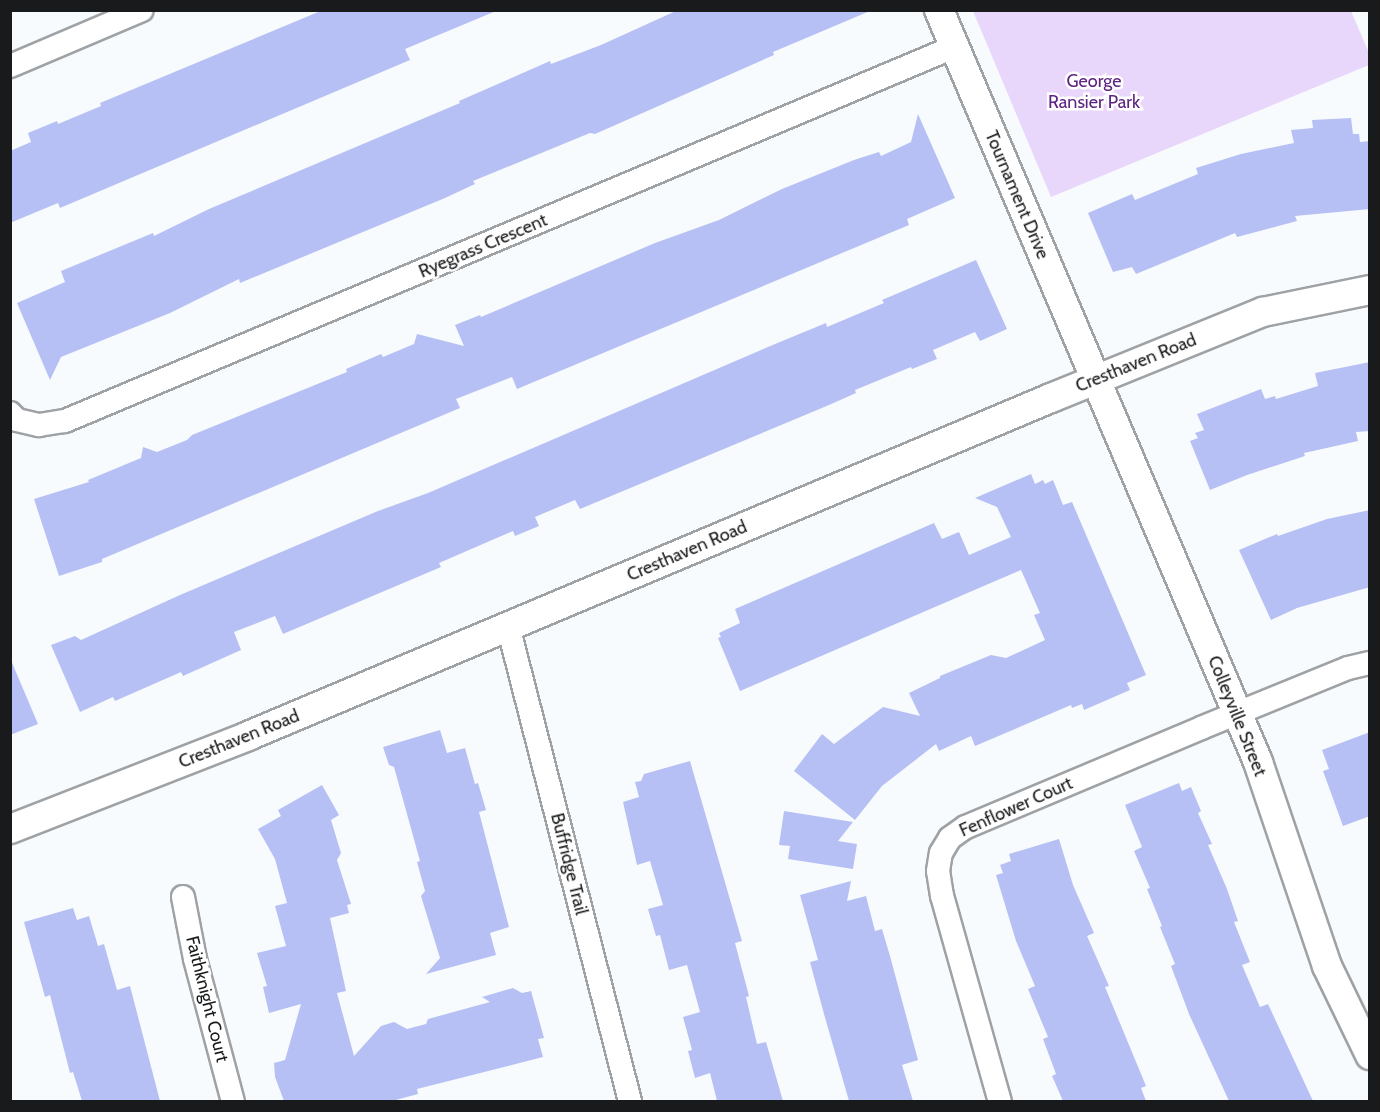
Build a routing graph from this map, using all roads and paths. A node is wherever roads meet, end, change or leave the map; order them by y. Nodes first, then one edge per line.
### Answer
1 (142, 10) edge
2 (939, 10) edge
3 (954, 47) junction
4 (10, 66) edge
5 (1370, 290) edge
6 (1094, 380) junction
7 (10, 413) edge
8 (508, 626) junction
9 (1370, 663) edge
10 (1237, 714) junction
11 (10, 829) edge
12 (183, 897) dead end
13 (1370, 1056) edge
14 (624, 1100) edge
15 (233, 1101) edge
16 (1000, 1101) edge

1 - 4 street
2 - 3 street, Tournament Drive
3 - 6 street, Tournament Drive
3 - 7 street, Ryegrass Crescent
5 - 6 street, Cresthaven Road
6 - 8 street, Cresthaven Road
6 - 10 street, Colleyville Street
8 - 11 street, Cresthaven Road
8 - 14 street, Buffridge Trail
9 - 10 street, Fenflower Court
10 - 13 street, Colleyville Street
10 - 16 street, Fenflower Court
12 - 15 street, Faithknight Court

